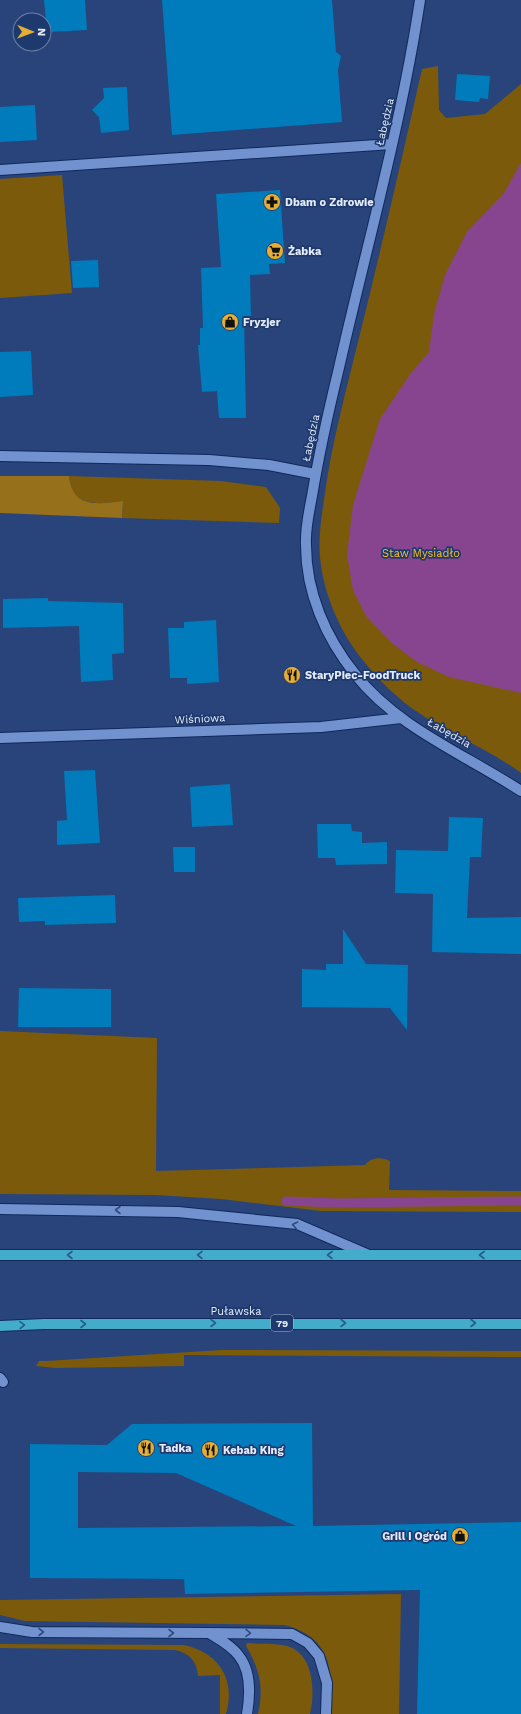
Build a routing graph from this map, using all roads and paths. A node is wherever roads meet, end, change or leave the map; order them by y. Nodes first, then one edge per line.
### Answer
1 (420, 0) edge
2 (392, 144) junction
3 (0, 170) edge
4 (0, 456) edge
5 (315, 474) junction
6 (401, 718) junction
7 (0, 738) edge
8 (521, 791) edge
9 (0, 1209) edge
10 (0, 1255) edge
11 (370, 1255) junction
12 (521, 1255) edge
13 (521, 1324) edge
14 (0, 1326) edge
15 (0, 1627) edge
16 (209, 1633) junction
17 (247, 1714) edge
18 (326, 1714) edge

1 - 2 street, Łabędzia
2 - 3 street
2 - 5 street, Łabędzia
4 - 5 street
5 - 6 street, Łabędzia
6 - 7 street, Wiśniowa
6 - 8 street, Łabędzia
11 -> 9 street
11 -> 10 main road
12 -> 11 main road
14 -> 13 main road, Puławska / 79
15 -> 16 street
16 - 17 street
16 -> 18 street

